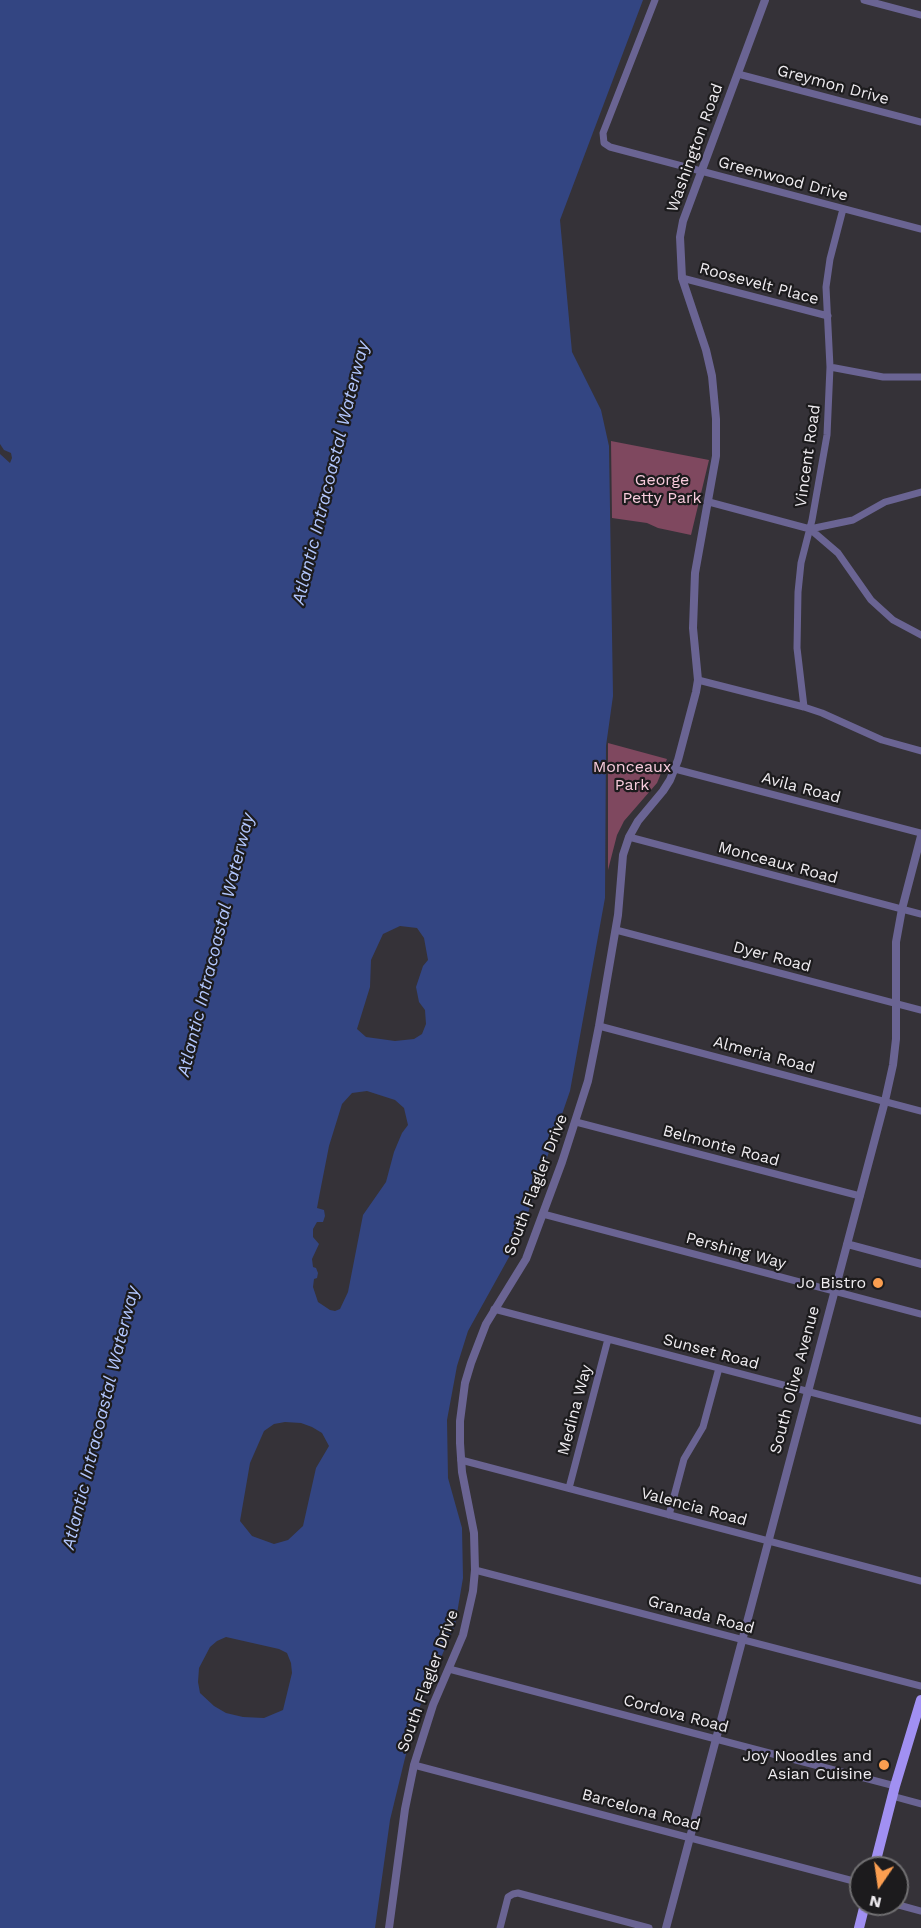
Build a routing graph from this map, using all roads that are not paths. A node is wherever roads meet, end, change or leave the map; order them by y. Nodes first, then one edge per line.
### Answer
1 (655, 0) edge
2 (765, 0) edge
3 (864, 0) edge
4 (921, 15) edge
5 (738, 74) junction
6 (921, 122) edge
7 (701, 171) junction
8 (843, 208) junction
9 (921, 229) edge
10 (682, 278) junction
11 (828, 316) junction
12 (830, 367) junction
13 (921, 377) edge
14 (921, 492) edge
15 (709, 502) junction
16 (810, 529) junction
17 (921, 635) edge
18 (698, 680) junction
19 (804, 707) junction
20 (921, 751) edge
21 (675, 769) junction
22 (921, 835) edge
23 (629, 837) junction
24 (902, 909) junction
25 (921, 914) edge
26 (616, 930) junction
27 (896, 1004) junction
28 (921, 1010) edge
29 (599, 1026) junction
30 (885, 1101) junction
31 (921, 1111) edge
32 (576, 1122) junction
33 (860, 1196) junction
34 (543, 1214) junction
35 (847, 1244) junction
36 (921, 1264) edge
37 (835, 1291) junction
38 (494, 1309) junction
39 (921, 1314) edge
40 (608, 1339) junction
41 (719, 1368) junction
42 (808, 1391) junction
43 (921, 1421) edge
44 (461, 1460) junction
45 (569, 1488) junction
46 (669, 1515) junction
47 (769, 1540) junction
48 (475, 1570) junction
49 (921, 1581) edge
50 (742, 1639) junction
51 (449, 1669) junction
52 (921, 1686) edge
53 (921, 1703) edge
54 (716, 1738) junction
55 (414, 1765) junction
56 (894, 1791) junction
57 (921, 1804) edge
58 (690, 1837) junction
59 (877, 1856) edge
60 (849, 1879) edge
61 (389, 1928) edge
62 (500, 1928) edge
63 (649, 1928) edge
64 (666, 1928) edge

1 - 7 street, Greenwood Drive
2 - 5 street, Washington Road
3 - 4 street
5 - 6 street, Greymon Drive
5 - 7 street, Washington Road
7 - 8 street, Greenwood Drive
7 - 10 street, Washington Road
8 - 9 street, Greenwood Drive
8 - 11 street, Vincent Road
10 - 11 street, Roosevelt Place
10 - 15 street, Washington Road
11 - 12 street, Vincent Road
12 - 13 street
12 - 16 street, Vincent Road
14 - 16 street
15 - 16 street
15 - 18 street, Washington Road
16 - 17 street
16 - 19 street, Vincent Road
18 - 19 street
18 - 21 street, Washington Road
19 - 20 street
21 - 22 street, Avila Road
21 - 23 street, South Flagler Drive
22 - 24 street, South Olive Avenue
23 - 24 street, Monceaux Road
23 - 26 street, South Flagler Drive
24 - 25 street, Monceaux Road
24 - 27 street, South Olive Avenue
26 - 27 street, Dyer Road
26 - 29 street, South Flagler Drive
27 - 28 street, Dyer Road
27 - 30 street, South Olive Avenue
29 - 30 street, Almeria Road
29 - 32 street, South Flagler Drive
30 - 31 street, Almeria Road
30 - 33 street, South Olive Avenue
32 - 33 street, Belmonte Road
32 - 34 street, South Flagler Drive
33 - 35 street, South Olive Avenue
34 - 37 street, Pershing Way
34 - 38 street, South Flagler Drive
35 - 36 street
35 - 37 street, South Olive Avenue
37 - 39 street, Pershing Way
37 - 42 street, South Olive Avenue
38 - 40 street, Sunset Road
38 - 44 street, South Flagler Drive
40 - 41 street, Sunset Road
40 - 45 street, Medina Way
41 - 42 street, Sunset Road
41 - 46 street
42 - 43 street, Sunset Road
42 - 47 street, South Olive Avenue
44 - 45 street, Valencia Road
44 - 48 street, South Flagler Drive
45 - 46 street, Valencia Road
46 - 47 street, Valencia Road
47 - 49 street, Valencia Road
47 - 50 street, South Olive Avenue
48 - 50 street, Granada Road
48 - 51 street, South Flagler Drive
50 - 52 street, Granada Road
50 - 54 street, South Olive Avenue
51 - 54 street, Cordova Road
51 - 55 street, South Flagler Drive
53 - 56 main road
54 - 56 street, Cordova Road
54 - 58 street, South Olive Avenue
55 - 58 street, Barcelona Road
55 - 61 street, South Flagler Drive
56 - 57 street, Cordova Road
56 - 59 main road
58 - 60 street, Barcelona Road
58 - 64 street, South Olive Avenue
62 - 63 street

